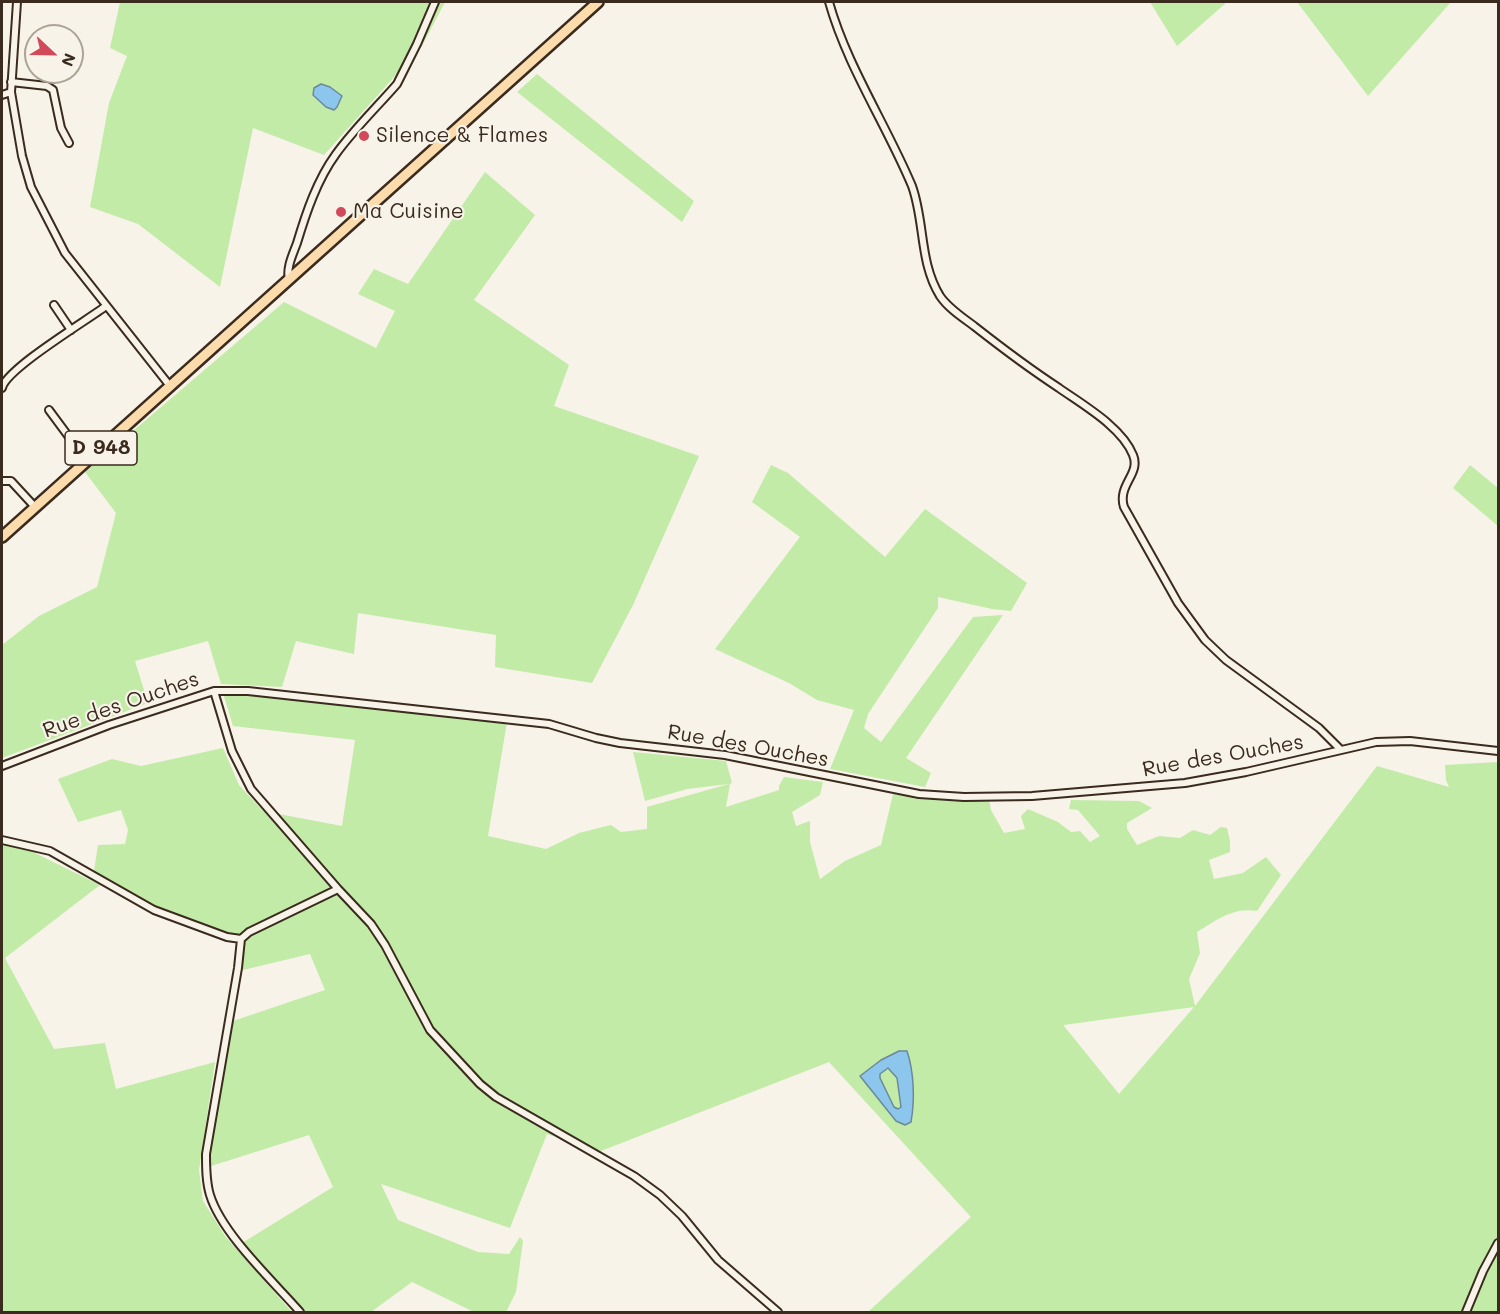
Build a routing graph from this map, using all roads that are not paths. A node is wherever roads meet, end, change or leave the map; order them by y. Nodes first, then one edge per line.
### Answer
1 (16, 2) edge
2 (435, 2) edge
3 (598, 2) edge
4 (829, 2) edge
5 (11, 82) junction
6 (11, 92) junction
7 (2, 95) edge
8 (69, 143) dead end
9 (289, 279) junction
10 (54, 304) dead end
11 (106, 306) junction
12 (71, 330) junction
13 (2, 383) edge
14 (170, 386) junction
15 (49, 410) dead end
16 (86, 460) junction
17 (2, 481) edge
18 (35, 507) junction
19 (2, 537) edge
20 (214, 691) junction
21 (1341, 749) junction
22 (1498, 751) edge
23 (2, 766) edge
24 (2, 840) edge
25 (338, 889) junction
26 (241, 939) junction
27 (1498, 1243) edge
28 (300, 1312) edge
29 (778, 1312) edge
30 (1466, 1312) edge

1 - 5 street
2 - 9 street
3 - 9 main road, D 948
4 - 21 street
5 - 6 street
5 - 8 street
6 - 7 street
6 - 11 street
9 - 14 main road, D 948
10 - 12 street
11 - 12 street
11 - 14 street
12 - 13 street
14 - 16 main road, D 948
15 - 16 street
16 - 18 main road, D 948
17 - 18 street
18 - 19 main road, D 948
20 - 21 street, Rue des Ouches
20 - 23 street, Rue des Ouches
20 - 25 street
21 - 22 street, Rue des Ouches
24 - 26 street
25 - 26 street
25 - 29 street
26 - 28 street
27 - 30 street

